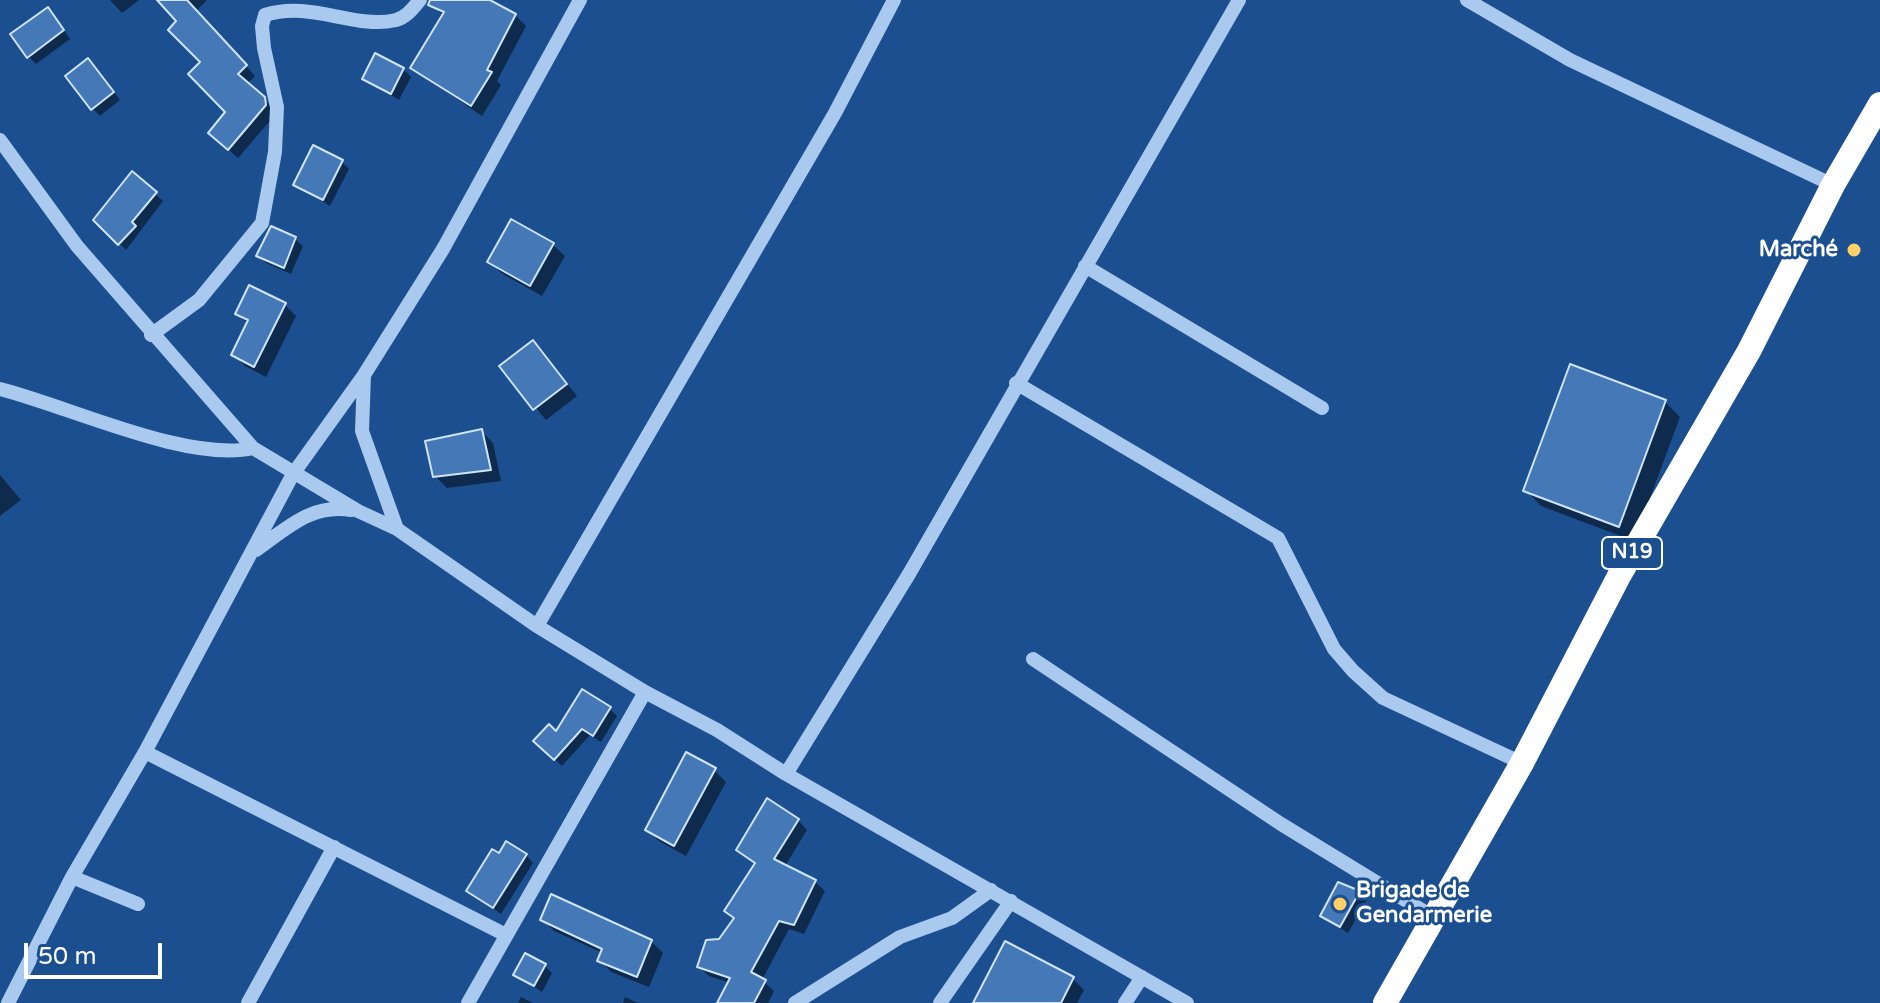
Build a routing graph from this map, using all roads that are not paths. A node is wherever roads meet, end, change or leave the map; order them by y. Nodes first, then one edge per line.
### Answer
1 (420, 0) edge
2 (580, 0) edge
3 (894, 0) edge
4 (1239, 0) edge
5 (1467, 0) edge
6 (1880, 104) edge
7 (0, 140) edge
8 (1833, 185) junction
9 (1085, 266) junction
10 (151, 335) junction
11 (364, 375) junction
12 (1016, 383) junction
13 (0, 389) edge
14 (1322, 408) dead end
15 (253, 448) junction
16 (293, 474) junction
17 (358, 511) junction
18 (397, 529) junction
19 (253, 553) junction
20 (537, 626) junction
21 (1033, 659) dead end
22 (645, 692) junction
23 (145, 752) junction
24 (1522, 763) junction
25 (786, 774) junction
26 (334, 847) junction
27 (72, 877) junction
28 (991, 890) junction
29 (1011, 901) junction
30 (138, 904) dead end
31 (1433, 917) junction
32 (506, 935) junction
33 (1142, 977) junction
34 (8, 1003) edge
35 (248, 1003) edge
36 (468, 1003) edge
37 (795, 1003) edge
38 (940, 1003) edge
39 (1125, 1003) edge
40 (1187, 1003) edge
41 (1385, 1003) edge

1 - 10 street
2 - 11 street
3 - 20 street
4 - 9 street
5 - 8 street
6 - 8 highway, N19
7 - 10 street
8 - 24 highway, N19
9 - 12 street
9 - 14 street
10 - 15 street
11 - 16 street
11 - 18 street
12 - 24 street
12 - 25 street
13 - 15 street
15 - 16 street
16 - 17 street
16 - 19 street
17 - 18 street
17 - 19 street
18 - 20 street
19 - 23 street
20 - 22 street
21 - 31 street
22 - 25 street
22 - 32 street
23 - 26 street
23 - 27 street
24 - 31 highway, N19
25 - 28 street
26 - 32 street
26 - 35 street
27 - 30 street
27 - 34 street
28 - 29 street
28 - 37 street
29 - 33 street
29 - 38 street
31 - 41 highway, N19
32 - 36 street
33 - 39 street
33 - 40 street

